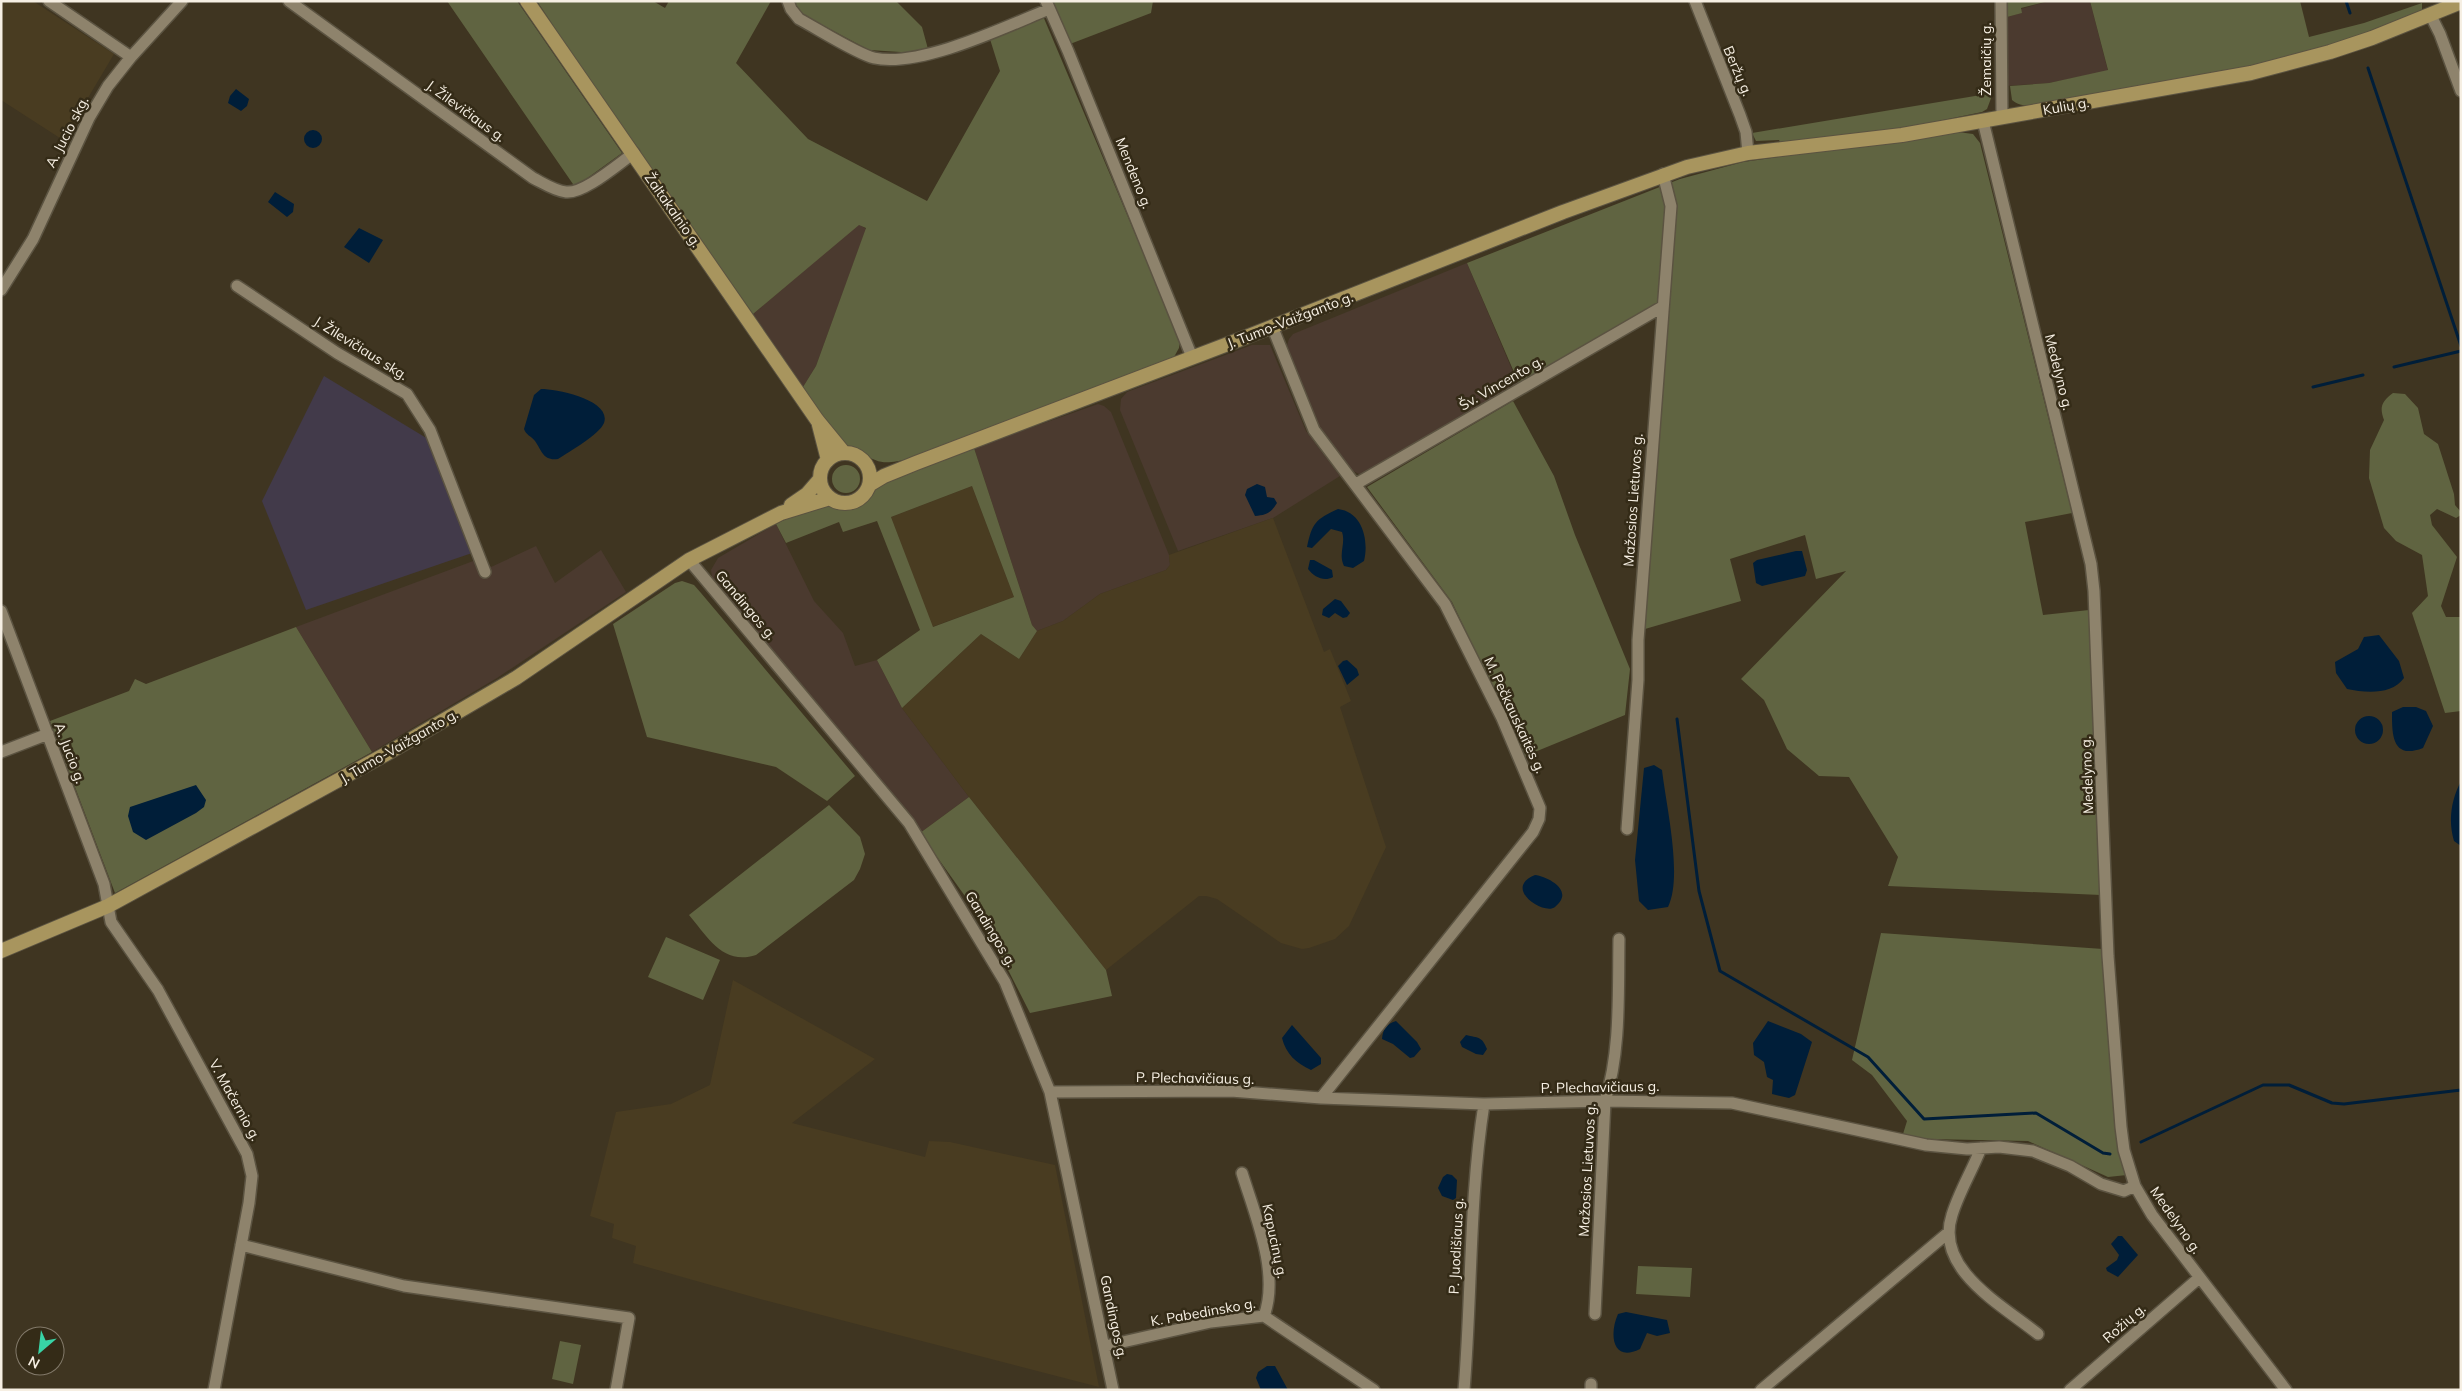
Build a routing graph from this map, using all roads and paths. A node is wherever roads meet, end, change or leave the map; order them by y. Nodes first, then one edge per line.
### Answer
1 (49, 1) edge
2 (182, 1) edge
3 (289, 1) edge
4 (527, 1) edge
5 (788, 1) edge
6 (1695, 1) edge
7 (2002, 1) edge
8 (2461, 2) edge
9 (1048, 5) edge
10 (2430, 16) junction
11 (130, 57) junction
12 (2461, 91) edge
13 (2002, 117) junction
14 (1983, 121) junction
15 (634, 153) junction
16 (1748, 153) junction
17 (1663, 174) junction
18 (237, 286) dead end
19 (1, 290) edge
20 (1662, 307) junction
21 (1272, 326) junction
22 (1192, 357) junction
23 (817, 420) junction
24 (844, 453) junction
25 (828, 460) junction
26 (916, 463) junction
27 (867, 466) junction
28 (820, 479) junction
29 (1356, 484) junction
30 (869, 485) junction
31 (830, 498) junction
32 (781, 513) junction
33 (689, 560) junction
34 (485, 572) dead end
35 (1, 611) edge
36 (48, 734) junction
37 (1, 752) edge
38 (1627, 829) dead end
39 (108, 906) junction
40 (1620, 939) dead end
41 (1, 951) edge
42 (1050, 1092) junction
43 (1321, 1098) junction
44 (1605, 1101) junction
45 (1484, 1104) junction
46 (1981, 1148) junction
47 (1242, 1173) dead end
48 (2135, 1186) junction
49 (1949, 1232) junction
50 (241, 1245) junction
51 (2199, 1278) junction
52 (1595, 1314) dead end
53 (1264, 1316) junction
54 (2038, 1334) dead end
55 (1105, 1346) junction
56 (214, 1390) edge
57 (616, 1390) edge
58 (1113, 1390) edge
59 (1374, 1390) edge
60 (1464, 1390) edge
61 (1761, 1390) edge
62 (2070, 1390) edge
63 (2286, 1390) edge

1 - 11 street
2 - 11 street, A. Jucio skg.
3 - 15 street, J. Žilevičiaus g.
4 - 15 main road, Žaltakalnio g.
5 - 9 street
6 - 16 street, Beržų g.
7 - 13 street, Žemaičių g.
8 - 10 main road, Kulių g.
9 - 22 street, Mendeno g.
10 - 12 street
10 - 13 main road, Kulių g.
11 - 19 street, A. Jucio skg.
13 - 14 main road, Kulių g.
14 - 16 main road, Kulių g.
14 - 48 street, Medelyno g.
15 - 23 main road, Žaltakalnio g.
16 - 17 main road, Kulių g.
17 - 20 street, Mažosios Lietuvos g.
17 - 21 main road, J. Tumo-Vaižganto g.
18 - 34 street, J. Žilevičiaus skg.
20 - 29 street, Šv. Vincento g.
20 - 38 street, Mažosios Lietuvos g.
21 - 22 main road, J. Tumo-Vaižganto g.
21 - 29 street, M. Pečkauskaitės g.
22 - 26 main road, J. Tumo-Vaižganto g.
23 - 24 main road, Žaltakalnio g.
23 - 25 main road, Žaltakalnio g.
24 - 25 main road
24 - 27 main road
25 - 28 main road
26 - 27 main road, J. Tumo-Vaižganto g.
26 - 30 main road, J. Tumo-Vaižganto g.
27 - 30 main road
28 - 31 main road
28 - 32 main road, J. Tumo-Vaižganto g.
29 - 43 street, M. Pečkauskaitės g.
30 - 31 main road
31 - 32 main road, J. Tumo-Vaižganto g.
32 - 33 main road, J. Tumo-Vaižganto g.
33 - 39 main road, J. Tumo-Vaižganto g.
33 - 42 street, Gandingos g.
35 - 36 street, A. Jucio g.
36 - 37 street
36 - 39 street, A. Jucio g.
39 - 41 main road, J. Tumo-Vaižganto g.
39 - 50 street, V. Mačernio g.
40 - 44 street, Mažosios Lietuvos g.
42 - 43 street, P. Plechavičiaus g.
42 - 55 street, Gandingos g.
43 - 45 street, P. Plechavičiaus g.
44 - 45 street, P. Plechavičiaus g.
44 - 46 street, P. Plechavičiaus g.
44 - 52 street, Mažosios Lietuvos g.
45 - 60 street, P. Juodišiaus g.
46 - 48 street, P. Plechavičiaus g.
46 - 49 street
47 - 53 street, Kapucinų g.
48 - 51 street, Medelyno g.
49 - 54 street
49 - 61 street
50 - 56 street, V. Mačernio g.
50 - 57 street
51 - 62 street, Rožių g.
51 - 63 street, Medelyno g.
53 - 55 street, K. Pabedinsko g.
53 - 59 street, K. Pabedinsko g.
55 - 58 street, Gandingos g.

